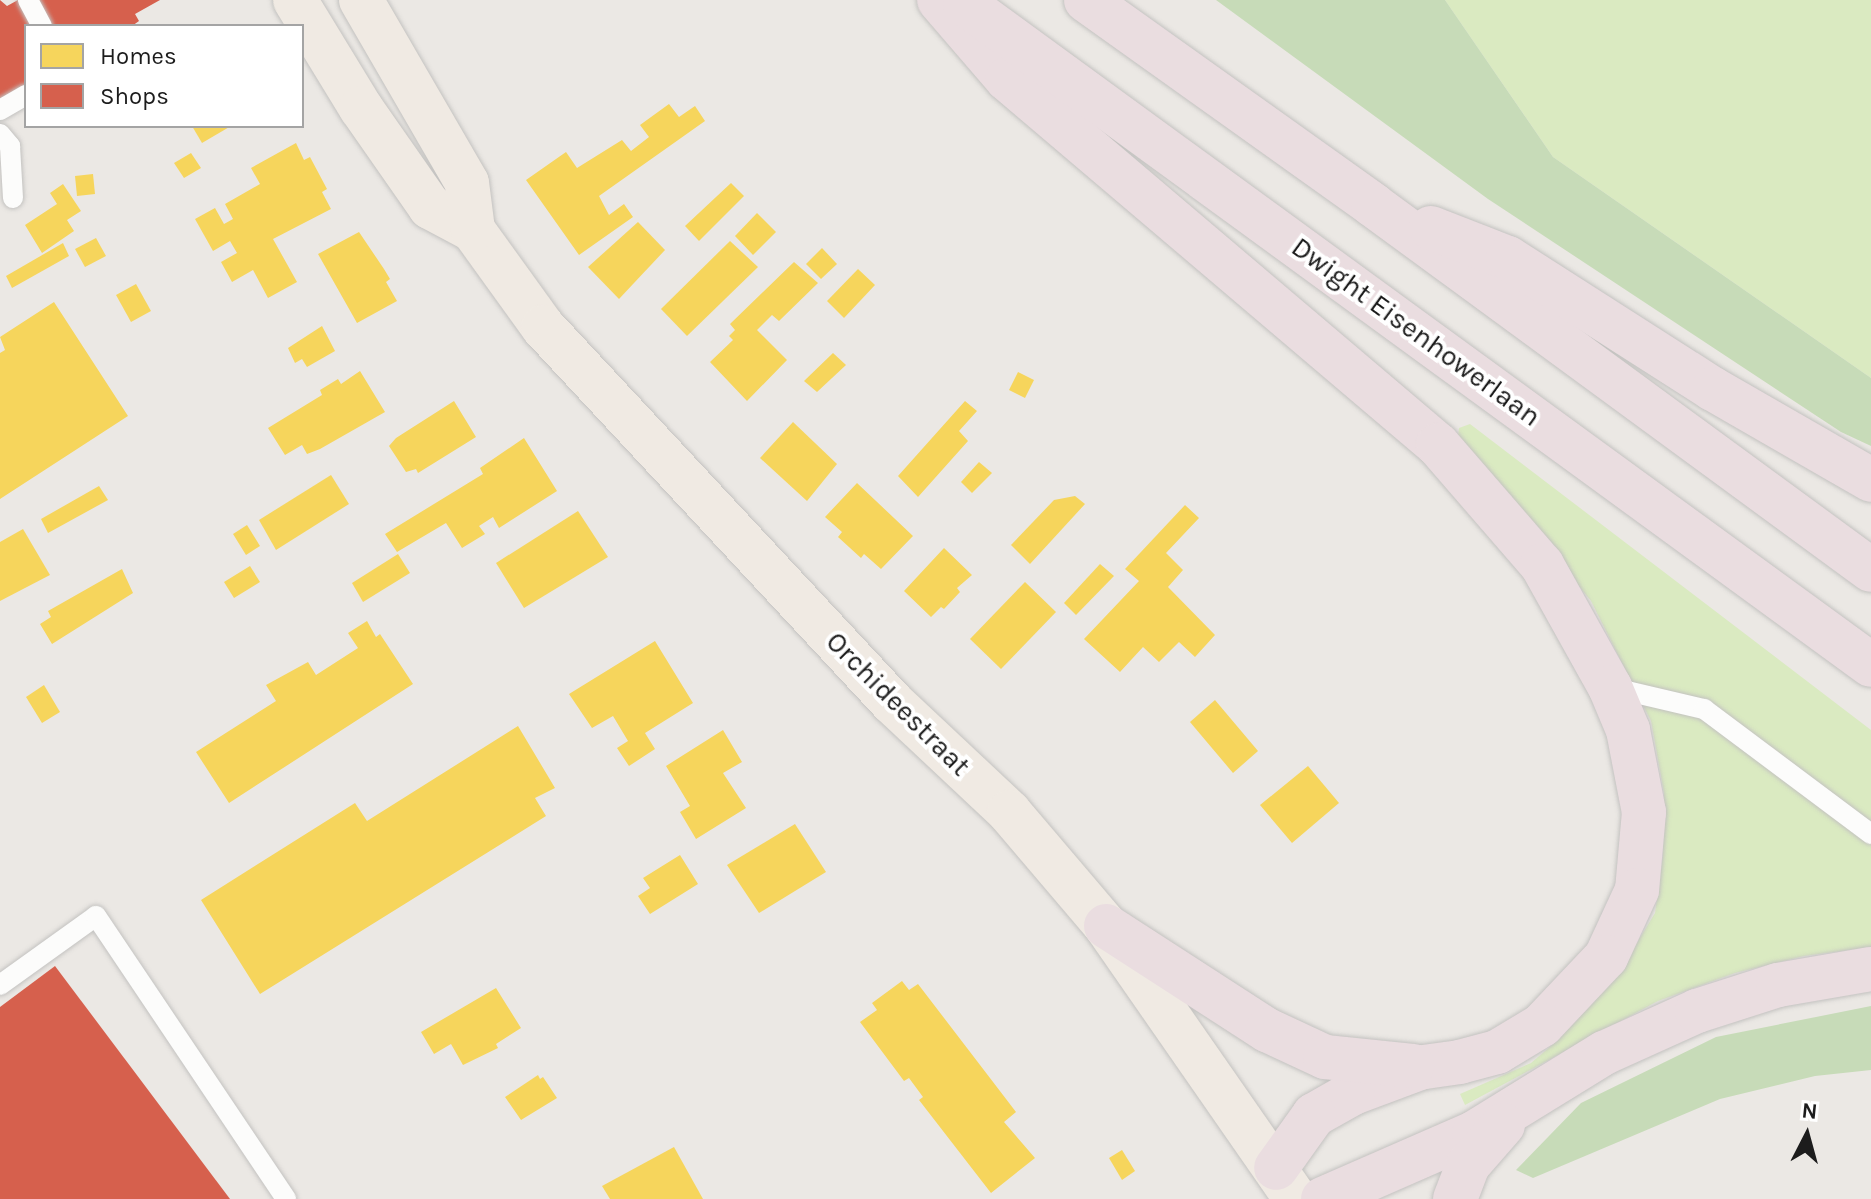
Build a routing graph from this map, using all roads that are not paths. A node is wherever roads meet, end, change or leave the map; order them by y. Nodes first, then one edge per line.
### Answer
1 (28, 0) edge
2 (295, 0) edge
3 (361, 0) edge
4 (939, 0) edge
5 (960, 0) edge
6 (1086, 0) edge
7 (41, 24) edge
8 (24, 96) edge
9 (0, 110) edge
10 (0, 134) edge
11 (13, 198) dead end
12 (1373, 205) junction
13 (473, 230) junction
14 (1871, 480) edge
15 (1871, 570) edge
16 (1871, 665) edge
17 (1610, 687) junction
18 (1871, 834) edge
19 (1106, 926) junction
20 (1871, 969) edge
21 (0, 985) edge
22 (1423, 1067) junction
23 (1523, 1102) junction
24 (1286, 1183) edge
25 (286, 1199) edge
26 (1323, 1199) edge
27 (1455, 1199) edge

1 - 7 lane
2 - 13 main road, Orchideestraat
3 - 13 main road, Orchideestraat
4 - 17 highway
5 - 16 highway, Dwight Eisenhowerlaan
6 - 12 highway
8 - 9 lane
10 - 11 lane
12 - 14 highway
12 - 15 highway
13 - 19 main road, Orchideestraat
17 - 18 lane
17 - 22 highway
19 - 22 highway
19 - 24 main road, Orchideestraat
20 - 23 highway
21 - 25 lane
22 - 24 highway
23 - 26 highway
23 - 27 highway

